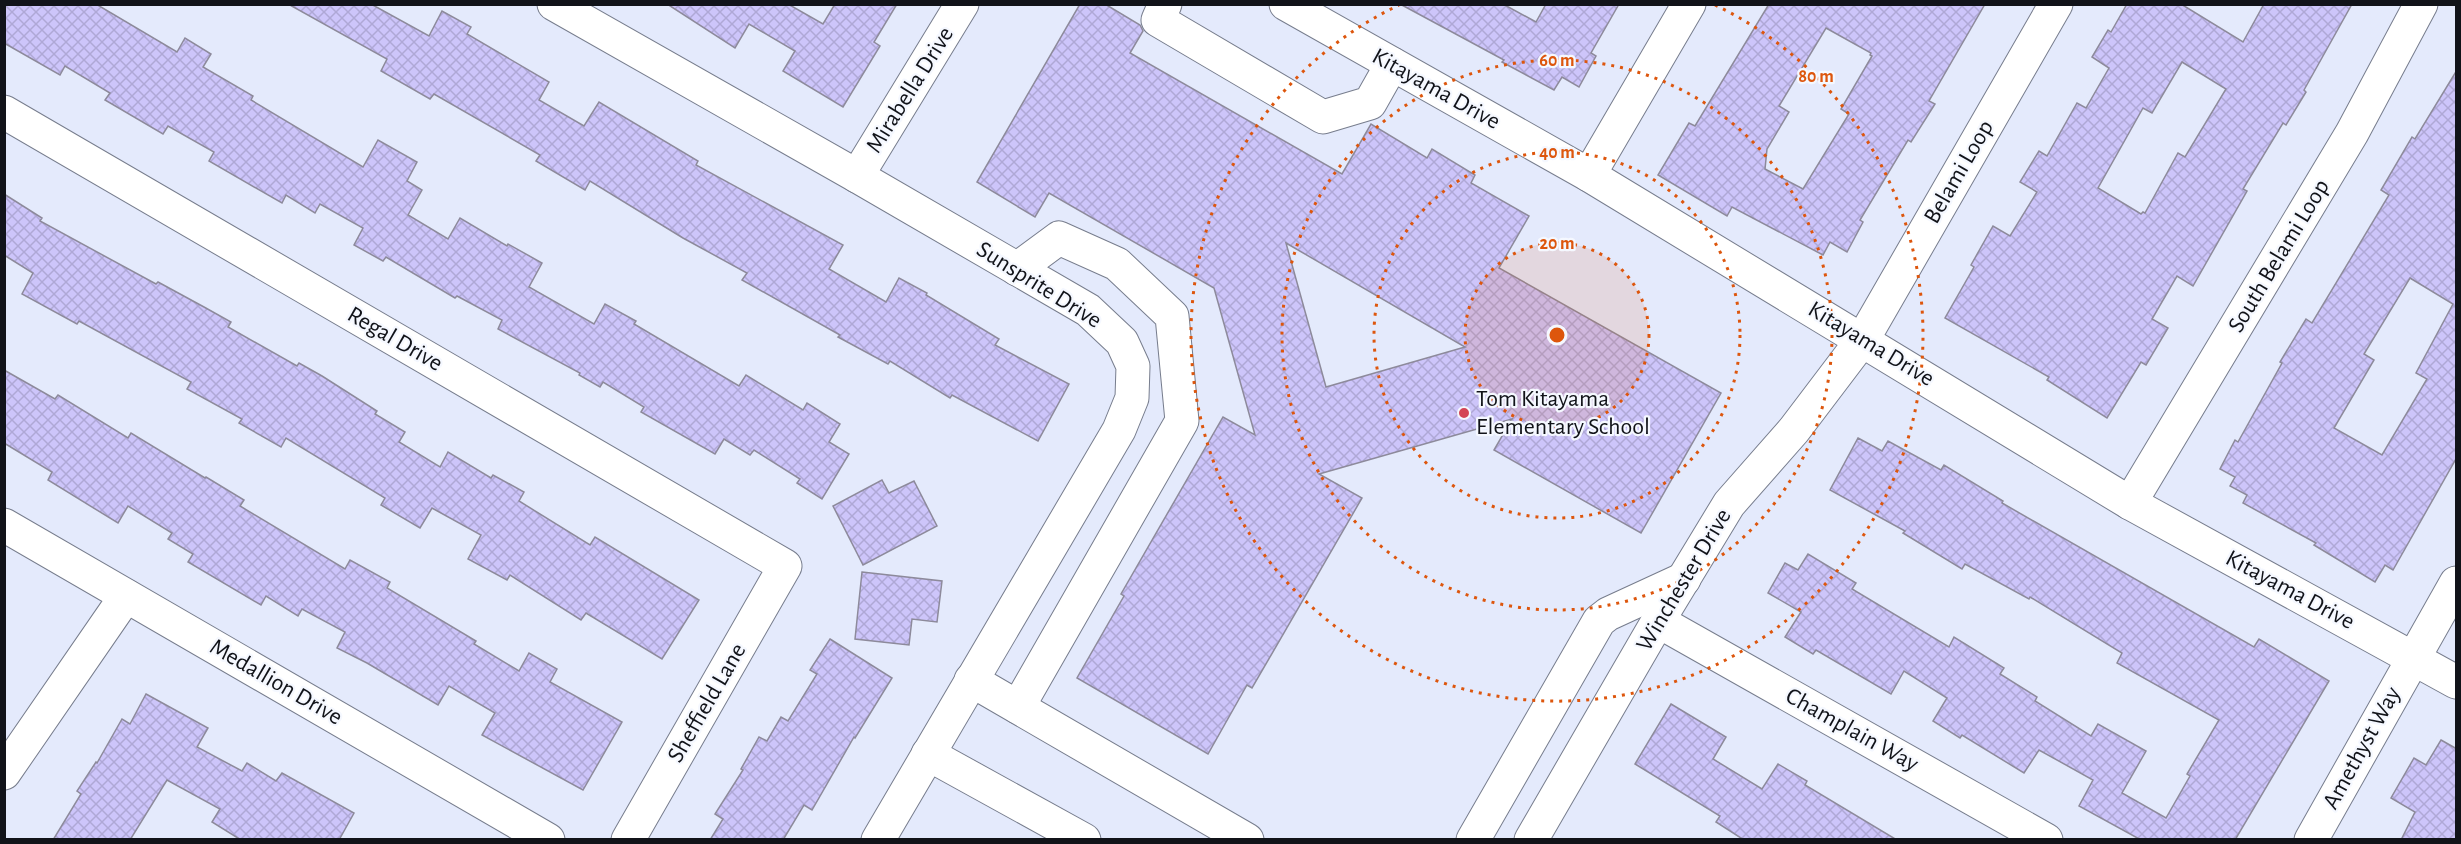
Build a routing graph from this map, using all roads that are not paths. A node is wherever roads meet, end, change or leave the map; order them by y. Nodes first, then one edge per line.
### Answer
1 (962, 4) edge
2 (1165, 4) edge
3 (1286, 4) edge
4 (1689, 4) edge
5 (2056, 4) edge
6 (2421, 4) edge
7 (560, 6) edge
8 (1322, 13) edge
9 (1392, 64) junction
10 (4, 112) edge
11 (1589, 175) junction
12 (857, 176) junction
13 (1017, 269) junction
14 (1863, 339) junction
15 (2130, 503) junction
16 (4, 525) edge
17 (785, 566) joint
18 (1684, 579) junction
19 (2457, 583) edge
20 (126, 596) junction
21 (1658, 621) junction
22 (2413, 657) junction
23 (971, 680) junction
24 (2457, 682) edge
25 (1018, 707) junction
26 (928, 754) junction
27 (4, 773) edge
28 (548, 840) edge
29 (628, 840) edge
30 (878, 840) edge
31 (1084, 840) edge
32 (1247, 840) edge
33 (1473, 840) edge
34 (1531, 840) edge
35 (2046, 840) edge
36 (2311, 840) edge

1 - 12 street, Mirabella Drive
2 - 9 street
3 - 8 street, Kitayama Drive
4 - 11 street
5 - 14 street, Belami Loop
6 - 15 street, South Belami Loop
7 - 12 street, Sunsprite Drive
8 - 9 street, Kitayama Drive
9 - 11 street, Kitayama Drive
10 - 17 street, Regal Drive
11 - 14 street, Kitayama Drive
12 - 13 street, Sunsprite Drive
13 - 23 street, Sunsprite Drive
13 - 25 street
14 - 15 street, Kitayama Drive
14 - 18 street, Winchester Drive
15 - 22 street, Kitayama Drive
16 - 20 street, Medallion Drive
17 - 29 street, Sheffield Lane
18 - 21 street, Winchester Drive
18 - 33 street
19 - 22 street, Amethyst Way
20 - 27 street
20 - 28 street, Medallion Drive
21 - 34 street, Winchester Drive
21 - 35 street, Champlain Way
22 - 24 street, Kitayama Drive
22 - 36 street, Amethyst Way
23 - 25 street
23 - 26 street, Sunsprite Drive
25 - 32 street
26 - 30 street, Sunsprite Drive
26 - 31 street

